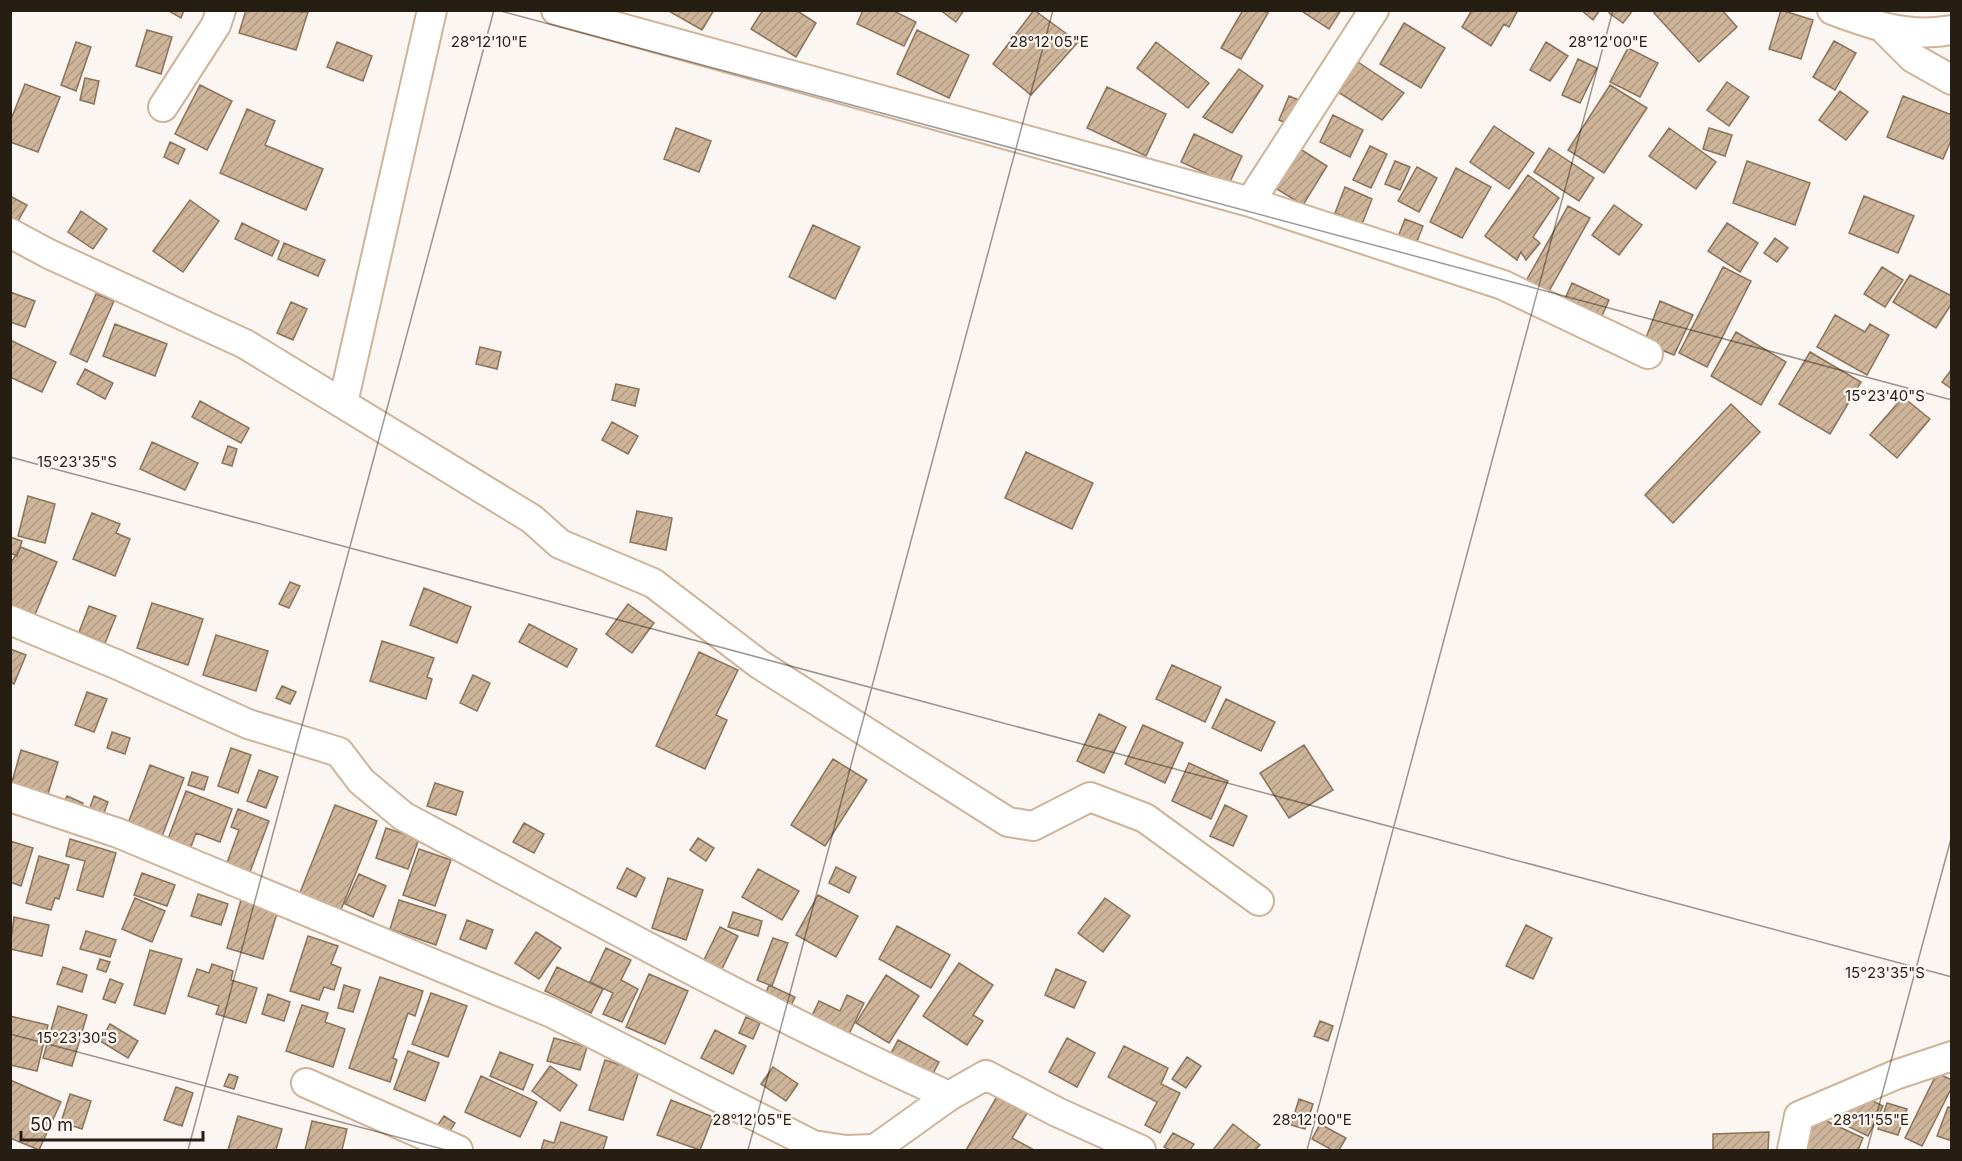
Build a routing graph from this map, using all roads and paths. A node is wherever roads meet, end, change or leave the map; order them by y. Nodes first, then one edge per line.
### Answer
1 (221, 10) edge
2 (432, 10) edge
3 (556, 10) edge
4 (1374, 10) edge
5 (1832, 10) edge
6 (1885, 30) junction
7 (1952, 30) edge
8 (1952, 80) edge
9 (163, 107) dead end
10 (1250, 202) junction
11 (10, 233) edge
12 (1648, 354) dead end
13 (343, 403) junction
14 (10, 620) edge
15 (10, 797) edge
16 (1258, 901) dead end
17 (1952, 1056) edge
18 (306, 1083) dead end
19 (949, 1096) junction
20 (458, 1150) edge
21 (846, 1150) edge
22 (1141, 1150) edge
23 (1792, 1150) edge

1 - 9 street
2 - 13 street
3 - 10 street
4 - 10 street
5 - 6 street
6 - 7 street
6 - 8 street
10 - 12 street
11 - 13 street
13 - 16 street
14 - 19 street
15 - 21 street
17 - 23 street
18 - 20 street
19 - 21 street
19 - 22 street

